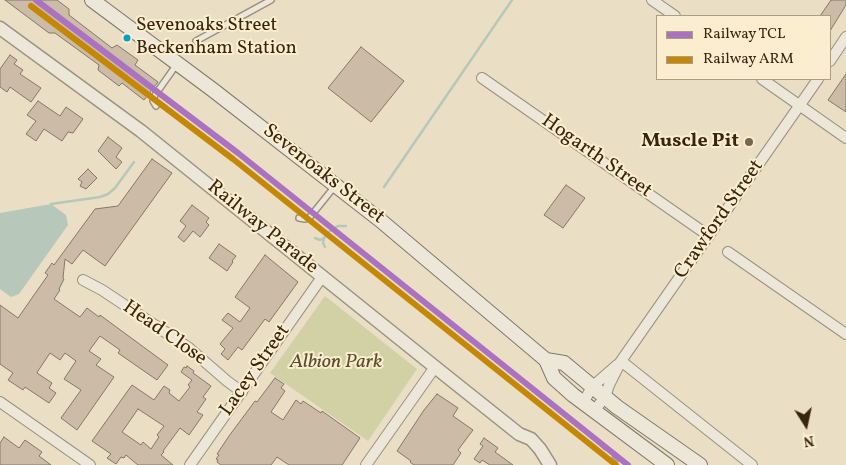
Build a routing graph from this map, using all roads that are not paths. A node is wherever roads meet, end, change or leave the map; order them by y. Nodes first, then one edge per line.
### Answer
1 (92, 0) edge
2 (271, 0) edge
3 (652, 0) edge
4 (674, 15) edge
5 (0, 28) edge
6 (846, 37) edge
7 (196, 41) dead end
8 (831, 60) edge
9 (177, 64) junction
10 (482, 78) dead end
11 (763, 80) edge
12 (817, 80) edge
13 (156, 106) dead end
14 (800, 106) junction
15 (846, 138) edge
16 (335, 186) junction
17 (299, 218) dead end
18 (709, 236) junction
19 (728, 252) dead end
20 (322, 277) junction
21 (83, 280) dead end
22 (846, 334) edge
23 (546, 360) junction
24 (621, 361) junction
25 (435, 367) junction
26 (592, 387) junction
27 (242, 392) junction
28 (605, 397) junction
29 (0, 402) edge
30 (588, 407) junction
31 (519, 434) junction
32 (195, 463) edge
33 (90, 465) edge
34 (366, 465) edge
35 (540, 465) edge
36 (550, 465) edge
37 (667, 465) edge
38 (700, 465) edge
39 (752, 465) edge

1 - 9 main road, Sevenoaks Street
2 - 7 lane
3 - 4 street
5 - 20 street, Railway Parade
6 - 8 street
9 - 13 lane
9 - 16 main road, Sevenoaks Street
10 - 18 street, Hogarth Street
11 - 14 street
12 - 14 street, Crawford Street
14 - 15 street
14 - 18 street, Crawford Street
16 - 17 lane
16 - 23 main road, Sevenoaks Street
18 - 24 street, Crawford Street
19 - 22 street
20 - 25 street, Railway Parade
20 - 27 street, Lacey Street
21 - 27 street, Head Close
23 - 26 main road, Sevenoaks Street
23 - 30 main road, Sevenoaks Street
24 - 26 street, Crawford Street
24 - 28 street, Crawford Street
24 - 39 street
25 - 31 street, Railway Parade
25 - 34 street
26 - 28 main road, Sevenoaks Street
26 - 30 street, Crawford Street
27 - 32 street, Lacey Street
28 - 30 street, Crawford Street
28 - 38 main road, Sevenoaks Street
29 - 33 street
30 - 37 main road, Sevenoaks Street
31 - 35 street, Railway Parade
31 - 36 street, Railway Parade

